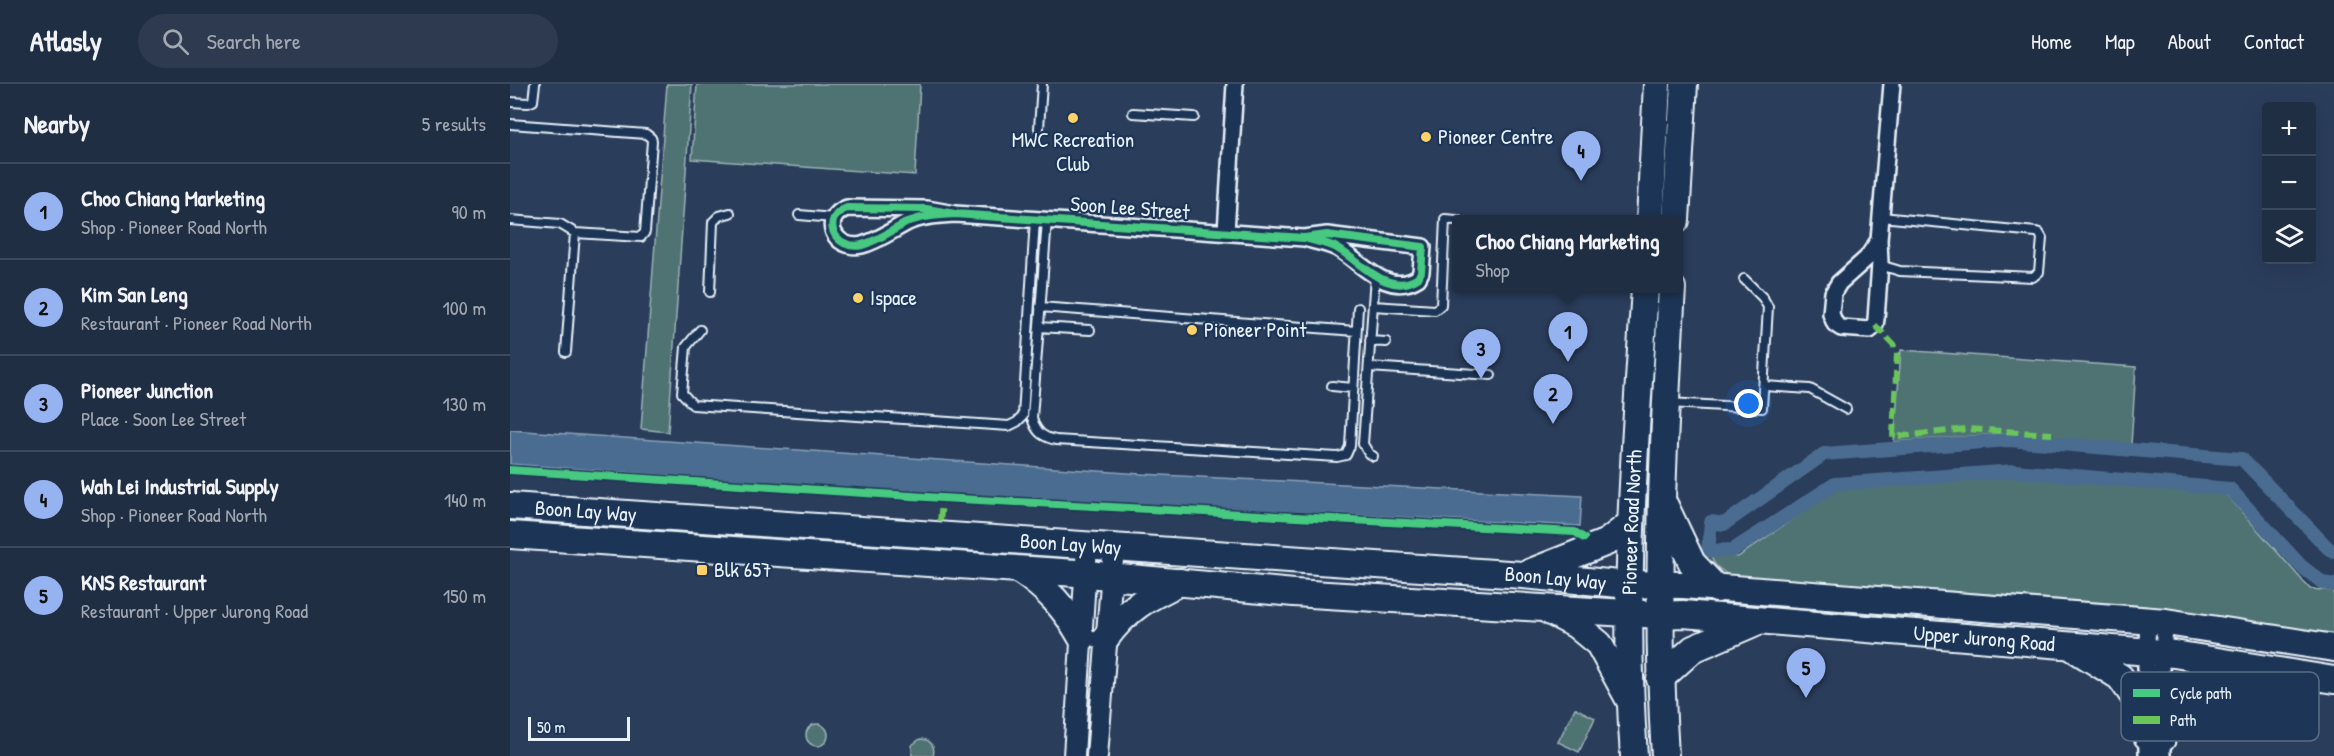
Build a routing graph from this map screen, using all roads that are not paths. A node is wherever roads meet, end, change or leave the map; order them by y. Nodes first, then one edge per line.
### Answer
1 (535, 84) edge
2 (1042, 84) edge
3 (1235, 84) edge
4 (1657, 84) edge
5 (1684, 84) edge
6 (1892, 84) edge
7 (510, 102) edge
8 (1133, 113) dead end
9 (1194, 117) dead end
10 (510, 123) edge
11 (1039, 128) dead end
12 (730, 213) dead end
13 (955, 214) junction
14 (799, 215) dead end
15 (1650, 215) edge
16 (1676, 215) edge
17 (1881, 217) junction
18 (834, 218) junction
19 (510, 220) edge
20 (1041, 220) junction
21 (1452, 220) edge
22 (1226, 232) junction
23 (575, 233) junction
24 (1304, 238) junction
25 (1879, 240) junction
26 (1880, 265) junction
27 (1375, 276) junction
28 (1744, 279) dead end
29 (710, 292) dead end
30 (1645, 293) edge
31 (1672, 293) edge
32 (1373, 306) junction
33 (1040, 308) junction
34 (1358, 308) dead end
35 (1039, 327) junction
36 (700, 330) dead end
37 (1090, 330) dead end
38 (1356, 331) junction
39 (1370, 341) junction
40 (1386, 342) dead end
41 (566, 352) dead end
42 (1369, 367) junction
43 (1491, 375) dead end
44 (1332, 386) dead end
45 (1764, 386) junction
46 (1353, 388) junction
47 (1667, 403) junction
48 (1846, 409) dead end
49 (1373, 456) dead end
50 (1662, 500) junction
51 (510, 506) edge
52 (1630, 524) junction
53 (510, 535) edge
54 (1087, 546) junction
55 (1114, 547) junction
56 (1018, 570) junction
57 (1085, 574) junction
58 (1523, 575) junction
59 (1112, 576) junction
60 (1180, 581) junction
61 (1631, 584) junction
62 (1660, 585) junction
63 (1717, 589) junction
64 (1544, 608) junction
65 (1630, 613) junction
66 (1660, 615) junction
67 (1757, 621) junction
68 (2157, 622) junction
69 (2258, 637) junction
70 (1094, 638) junction
71 (2068, 645) junction
72 (2334, 648) edge
73 (2154, 654) junction
74 (2254, 667) junction
75 (2154, 672) edge
76 (2207, 672) edge
77 (2285, 672) edge
78 (2121, 678) edge
79 (2319, 678) edge
80 (1660, 679) junction
81 (2334, 680) edge
82 (1630, 701) junction
83 (1074, 756) edge
84 (1097, 756) edge
85 (1634, 756) edge
86 (1665, 756) edge

1 - 7 lane
2 - 11 lane
3 - 22 street
4 - 15 main road
5 - 16 main road
6 - 17 street
8 - 9 lane
10 - 23 lane
12 - 29 lane
13 - 18 street, Soon Lee Street
13 - 18 street, Soon Lee Street
13 - 20 street, Soon Lee Street
14 - 18 lane
17 - 25 street
17 - 26 lane
19 - 23 lane
20 - 22 street, Soon Lee Street
20 - 33 lane
20 - 36 lane
21 - 32 lane
22 - 24 street, Soon Lee Street
23 - 41 lane
24 - 27 street, Soon Lee Street
24 - 27 street, Soon Lee Street
25 - 26 street
25 - 26 street
27 - 32 lane
28 - 45 lane
30 - 52 main road, Pioneer Road North
31 - 47 main road, Pioneer Road North
32 - 39 lane
33 - 35 lane
33 - 38 lane
34 - 38 lane
35 - 37 lane
35 - 46 lane
38 - 46 lane
39 - 40 lane
39 - 42 lane
42 - 43 lane
42 - 49 lane
44 - 46 lane
45 - 47 lane
45 - 48 lane
47 - 50 main road, Pioneer Road North
50 - 62 main road, Pioneer Road North
50 - 63 main road
51 - 54 main road, Boon Lay Way
52 - 58 main road
52 - 61 main road, Pioneer Road North
53 - 56 main road, Boon Lay Way
54 - 55 main road, Boon Lay Way
54 - 57 street
55 - 58 main road, Boon Lay Way
55 - 59 street
56 - 57 main road, Boon Lay Way
56 - 70 main road
57 - 59 main road, Boon Lay Way
57 - 70 street
58 - 61 main road, Boon Lay Way
59 - 60 main road, Boon Lay Way
59 - 70 street
60 - 64 main road, Boon Lay Way
60 - 70 main road
61 - 62 main road, Upper Jurong Road
61 - 65 main road, Pioneer Road North
62 - 63 main road, Upper Jurong Road
62 - 66 main road, Pioneer Road North
63 - 68 main road, Upper Jurong Road
64 - 65 main road, Boon Lay Way
64 - 82 main road
65 - 66 main road, Upper Jurong Road
65 - 82 main road, Pioneer Road North
66 - 67 main road, Upper Jurong Road
66 - 80 main road, Pioneer Road North
67 - 71 main road, Upper Jurong Road
67 - 80 main road
68 - 69 main road, Upper Jurong Road
68 - 73 street
69 - 72 main road, Upper Jurong Road
69 - 74 main road
70 - 83 street
70 - 84 street
71 - 73 main road, Upper Jurong Road
71 - 78 main road
73 - 74 main road, Upper Jurong Road
73 - 75 street
74 - 76 main road
74 - 77 main road, Upper Jurong Road
79 - 81 main road, Upper Jurong Road
80 - 86 main road, Pioneer Road North
82 - 85 main road, Pioneer Road North

